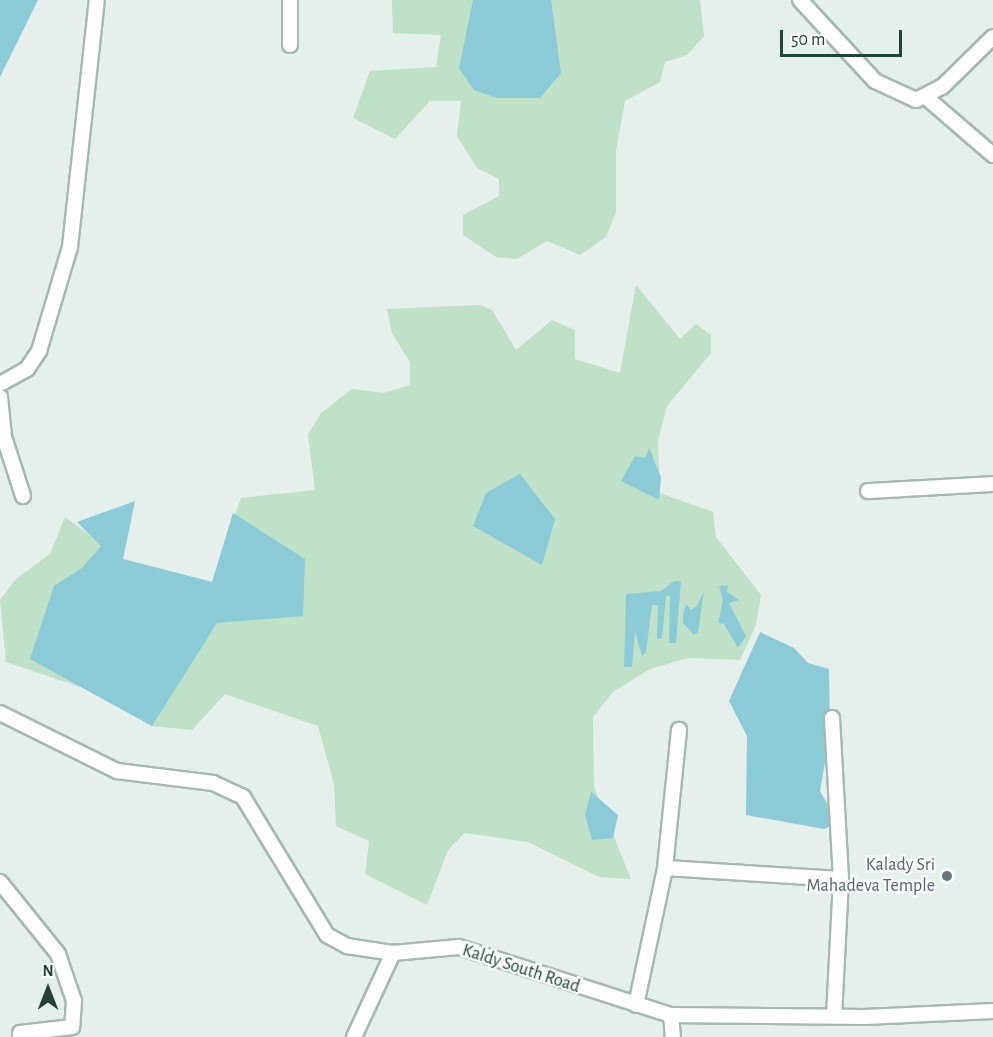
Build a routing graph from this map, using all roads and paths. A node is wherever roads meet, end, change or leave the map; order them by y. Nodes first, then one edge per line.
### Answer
1 (97, 0) edge
2 (290, 0) edge
3 (800, 0) edge
4 (993, 37) edge
5 (290, 45) dead end
6 (928, 99) junction
7 (993, 154) edge
8 (0, 384) edge
9 (0, 397) edge
10 (993, 484) edge
11 (868, 491) dead end
12 (23, 496) dead end
13 (0, 713) edge
14 (832, 718) dead end
15 (680, 730) dead end
16 (665, 868) junction
17 (840, 879) junction
18 (0, 882) edge
19 (393, 953) junction
20 (636, 1005) junction
21 (993, 1011) edge
22 (671, 1015) junction
23 (834, 1017) junction
24 (20, 1037) edge
25 (354, 1037) edge
26 (673, 1037) edge

1 - 8 street
2 - 5 street
3 - 6 street
4 - 6 street
6 - 7 street
9 - 12 street
10 - 11 street
13 - 19 street, Kaldy South Road
14 - 17 street
15 - 16 street
16 - 17 street
16 - 20 street
17 - 23 street
18 - 24 street
19 - 20 street, Kaldy South Road
19 - 25 street
20 - 22 street, Kaldy South Road
21 - 23 street, Kaldy South Road
22 - 23 street, Kaldy South Road
22 - 26 street

